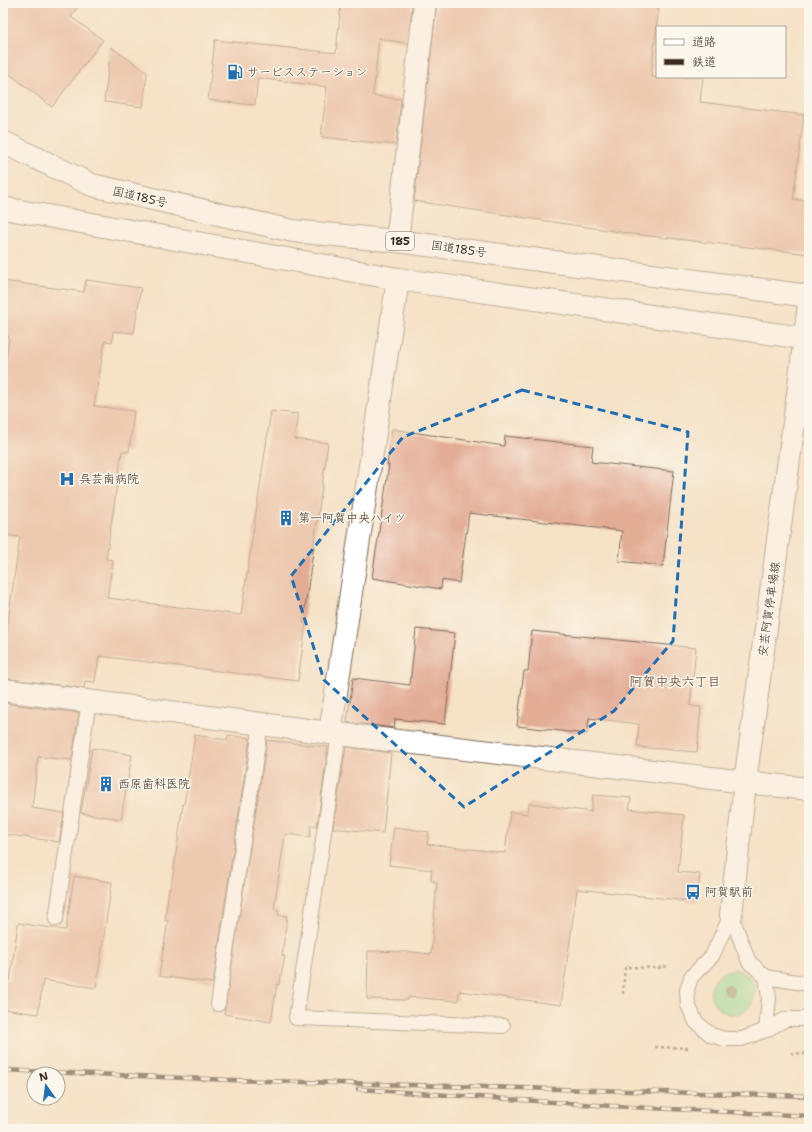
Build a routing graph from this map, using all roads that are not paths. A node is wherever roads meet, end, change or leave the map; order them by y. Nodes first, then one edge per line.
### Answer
1 (425, 3) edge
2 (3, 142) edge
3 (3, 208) edge
4 (397, 241) junction
5 (398, 279) junction
6 (809, 296) edge
7 (809, 303) edge
8 (807, 338) edge
9 (3, 690) edge
10 (89, 701) junction
11 (261, 724) junction
12 (335, 733) junction
13 (745, 782) junction
14 (809, 789) edge
15 (730, 915) junction
16 (56, 919) dead end
17 (766, 977) junction
18 (809, 984) edge
19 (218, 1004) dead end
20 (809, 1019) edge
21 (503, 1026) dead end
22 (766, 1030) junction

1 - 4 main road
2 - 4 main road, 国道185号 / 185
3 - 5 main road
4 - 6 main road, 国道185号 / 185
5 - 8 main road
5 - 12 main road
7 - 8 main road, 安芸阿賀停車場線
8 - 13 main road, 安芸阿賀停車場線
9 - 10 main road
10 - 11 main road
10 - 16 lane
11 - 12 main road
11 - 19 lane
12 - 13 main road
12 - 21 lane
13 - 14 main road
13 - 15 main road, 安芸阿賀停車場線
15 - 17 lane
15 - 22 lane
17 - 18 lane
17 - 22 lane
20 - 22 lane

